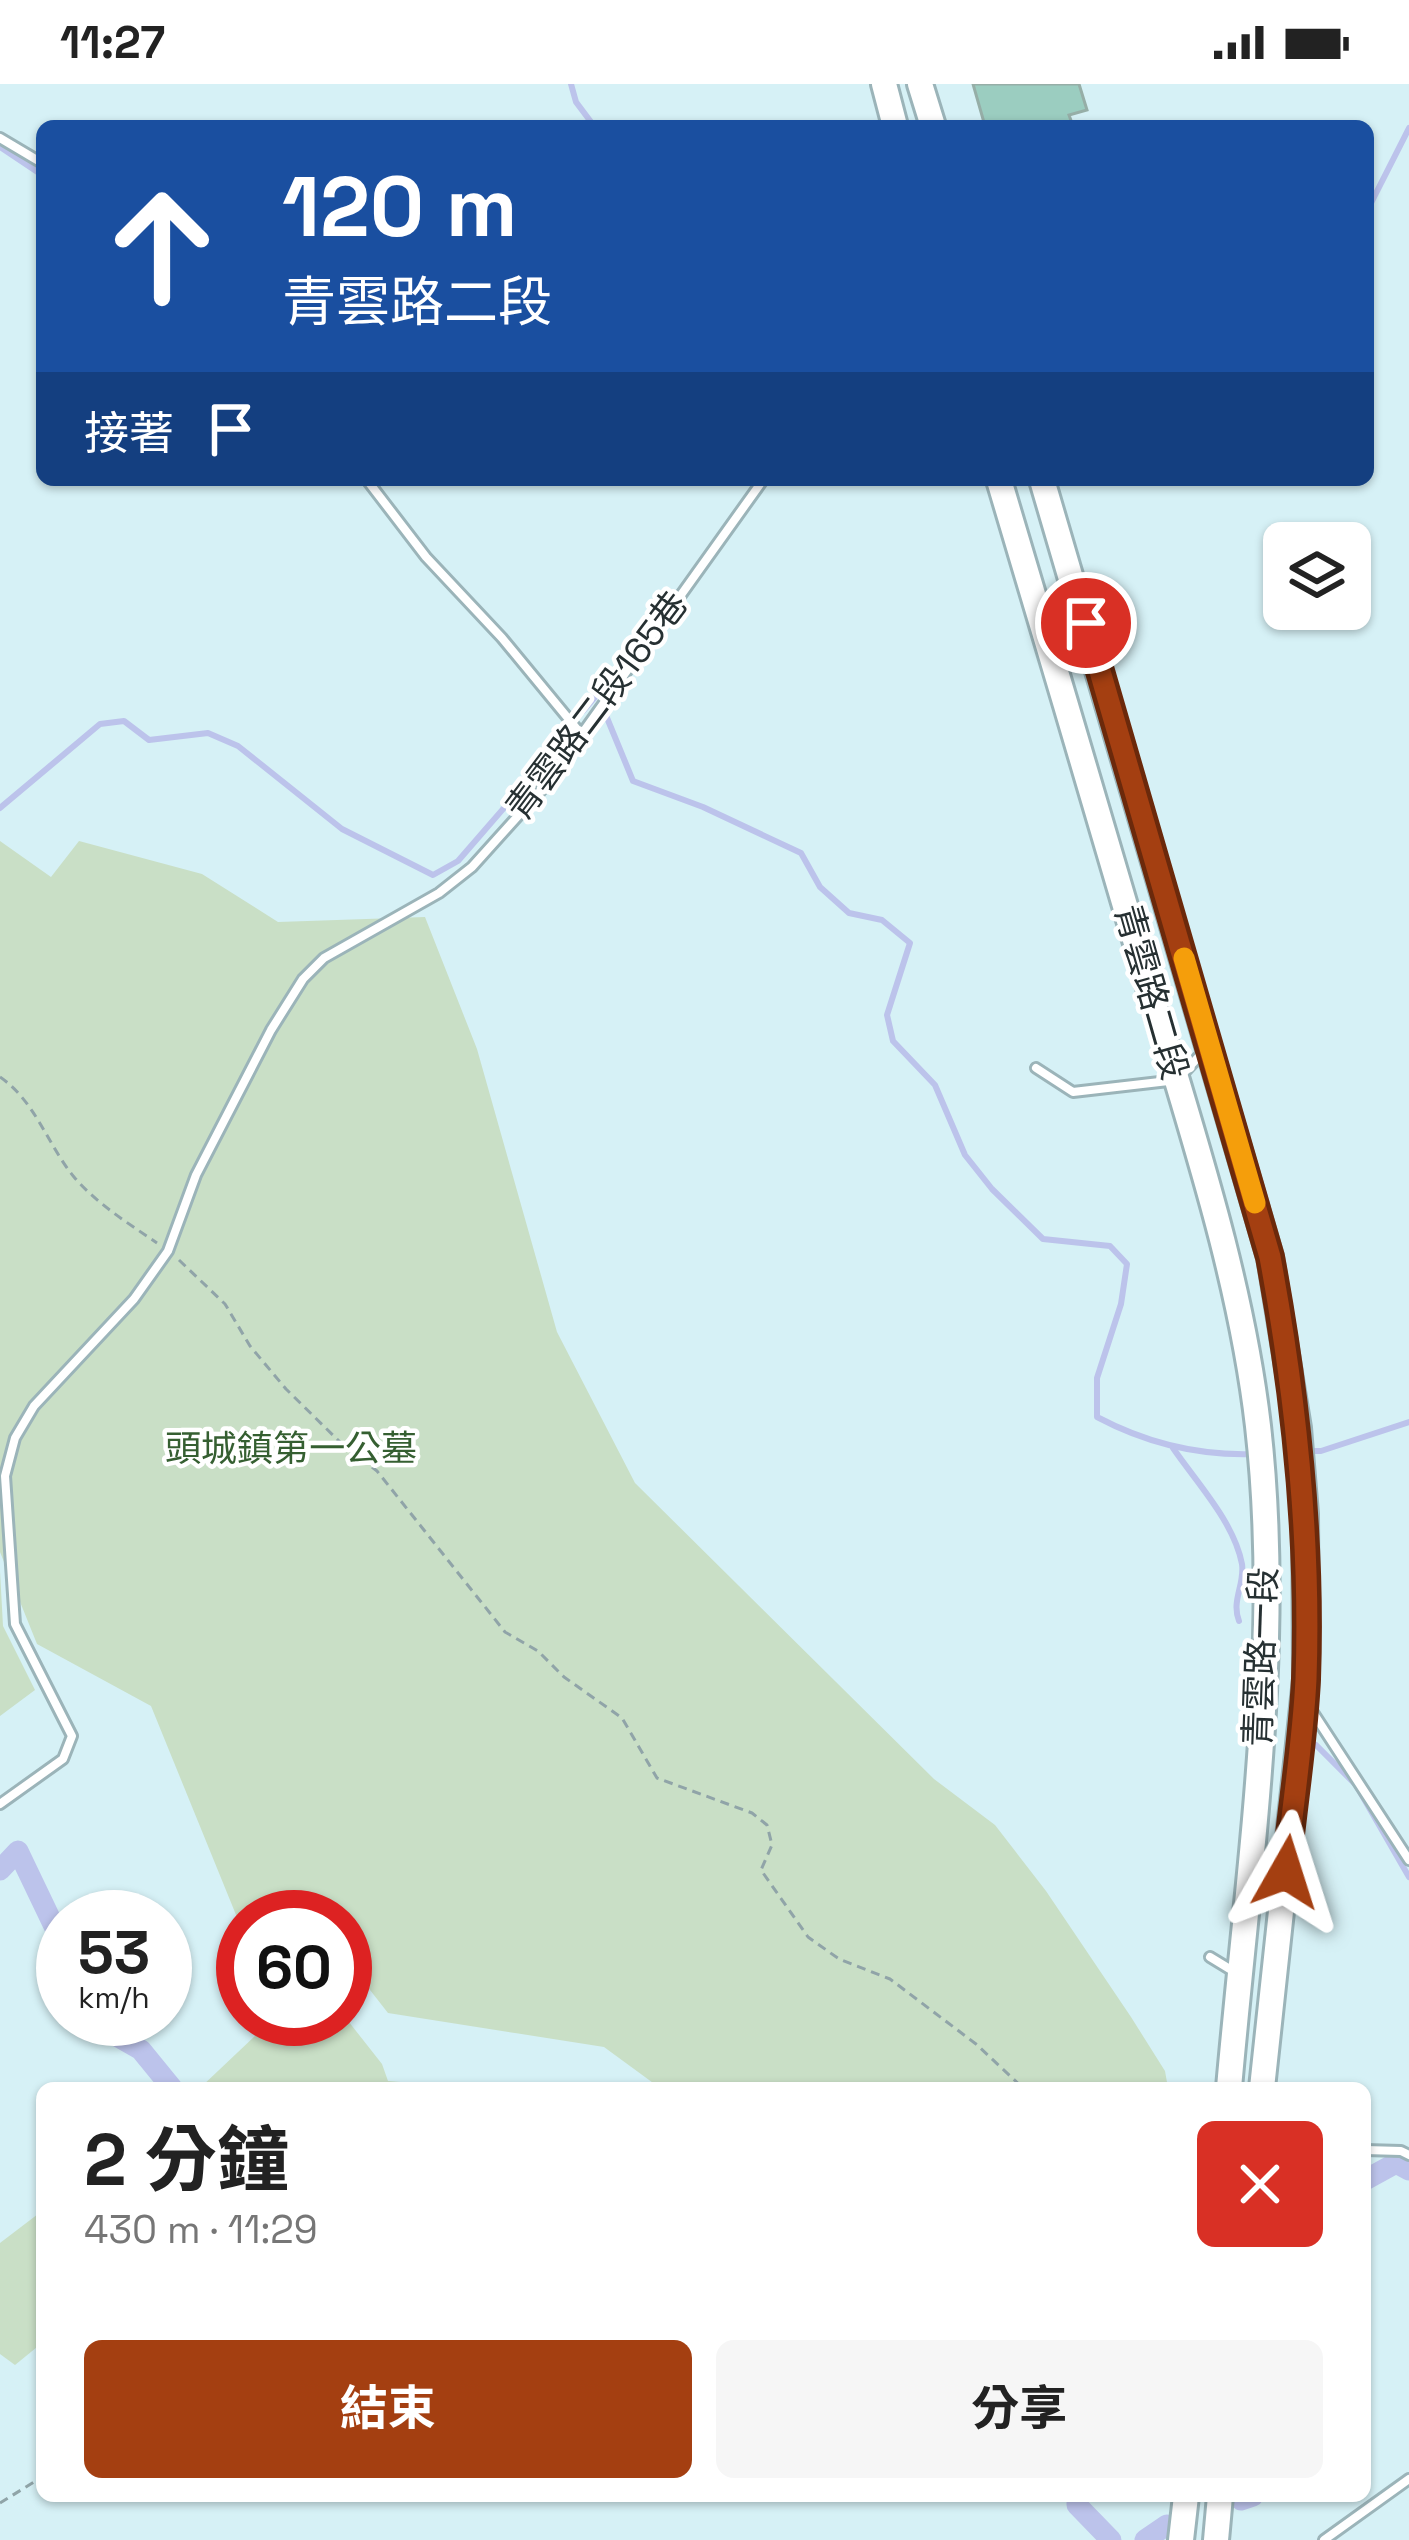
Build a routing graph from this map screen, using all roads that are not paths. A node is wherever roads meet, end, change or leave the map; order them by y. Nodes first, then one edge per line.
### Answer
1 (884, 84) edge
2 (920, 84) edge
3 (893, 120) edge
4 (931, 120) edge
5 (0, 138) edge
6 (36, 159) edge
7 (372, 486) edge
8 (759, 486) edge
9 (1001, 486) edge
10 (1044, 486) edge
11 (581, 734) junction
12 (1209, 1046) junction
13 (1036, 1068) dead end
14 (1177, 1080) junction
15 (1264, 1513) joint
16 (1305, 1514) joint
17 (1304, 1699) junction
18 (0, 1804) edge
19 (1409, 1860) edge
20 (1210, 1957) dead end
21 (1239, 1975) junction
22 (1230, 2082) edge
23 (1263, 2082) edge
24 (1371, 2150) edge
25 (1409, 2155) edge
26 (1409, 2479) edge
27 (1185, 2502) edge
28 (1219, 2502) edge
29 (1180, 2540) edge
30 (1216, 2540) edge
31 (1324, 2540) edge

1 - 3 main road
2 - 4 main road
5 - 6 lane
7 - 11 lane
8 - 11 lane, 青雲路二段165巷
9 - 14 main road, 青雲路二段
10 - 12 main road, 青雲路二段
11 - 18 lane, 青雲路二段165巷
12 - 14 lane
12 - 16 main road, 青雲路二段
13 - 14 lane
14 - 15 main road, 青雲路二段
15 - 21 main road, 青雲路一段
16 - 17 main road, 青雲路一段
17 - 19 lane
17 - 23 main road, 青雲路一段
20 - 21 lane
21 - 22 main road, 青雲路一段
24 - 25 lane
26 - 31 lane
27 - 29 main road
28 - 30 main road

